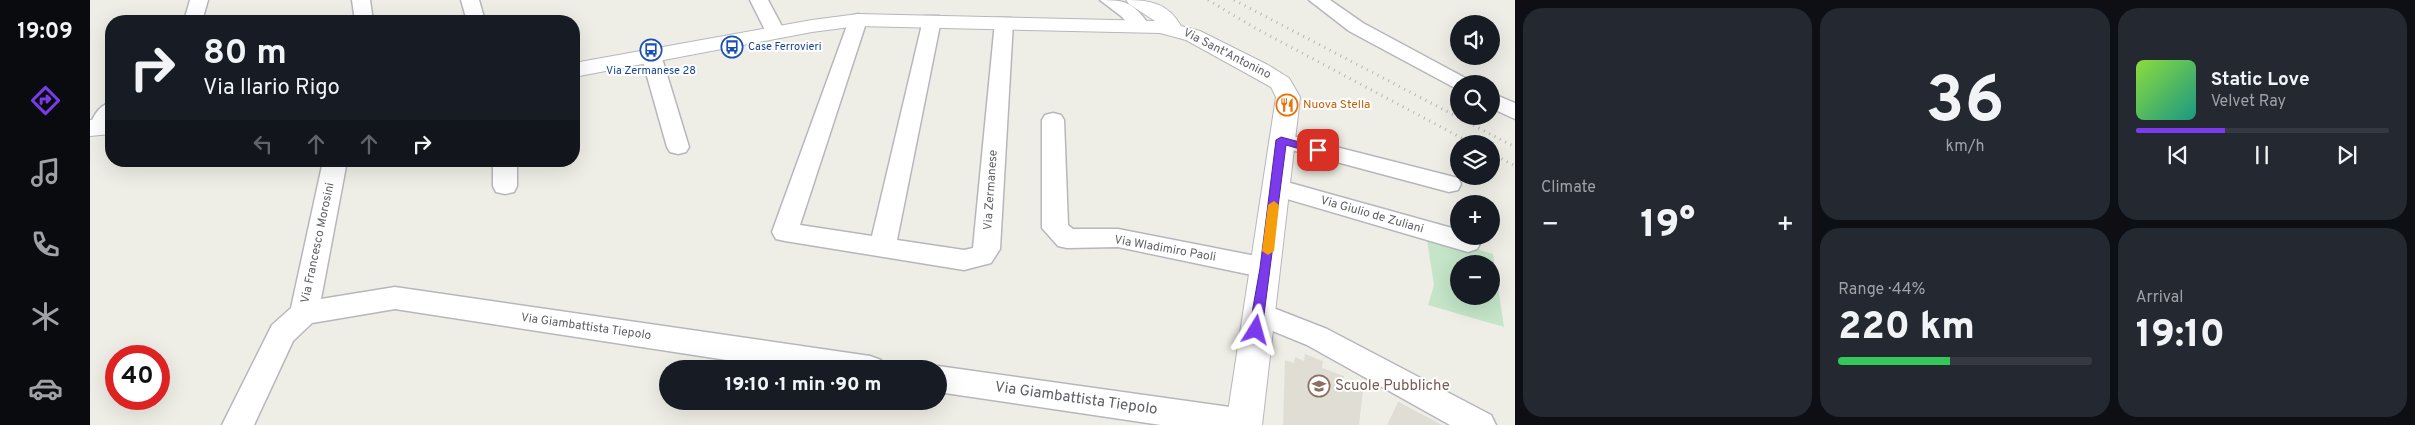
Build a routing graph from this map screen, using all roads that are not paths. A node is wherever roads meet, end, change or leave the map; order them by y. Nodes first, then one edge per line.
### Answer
1 (200, 0) edge
2 (360, 0) edge
3 (470, 0) edge
4 (759, 0) edge
5 (1109, 0) edge
6 (1318, 0) edge
7 (1142, 11) edge
8 (195, 15) edge
9 (363, 15) edge
10 (474, 15) edge
11 (858, 20) junction
12 (932, 20) junction
13 (1004, 22) junction
14 (775, 32) junction
15 (652, 56) junction
16 (580, 69) edge
17 (1450, 78) edge
18 (1500, 104) edge
19 (1515, 112) edge
20 (1053, 120) dead end
21 (1281, 140) junction
22 (678, 147) dead end
23 (334, 167) edge
24 (505, 167) edge
25 (1449, 184) dead end
26 (505, 186) dead end
27 (1276, 187) junction
28 (1450, 237) edge
29 (883, 246) junction
30 (1266, 268) junction
31 (304, 313) junction
32 (1258, 313) junction
33 (810, 360) edge
34 (947, 380) edge
35 (1244, 424) edge
36 (238, 425) edge
37 (1480, 425) edge

1 - 8 street
2 - 9 street
3 - 10 street
4 - 14 street
5 - 7 street
6 - 17 street
7 - 13 street
7 - 21 street, Via Sant'Antonino
11 - 12 street
11 - 14 street
11 - 29 street, Via Zermanese
12 - 13 street
12 - 29 street
13 - 29 street, Via Zermanese
14 - 15 street
15 - 16 street
15 - 22 street
18 - 19 street
20 - 30 street, Via Wladimiro Paoli
21 - 25 street
21 - 27 street, Via Sant'Antonino
23 - 31 street, Via Francesco Morosini
24 - 26 street
27 - 28 street, Via Giulio de Zuliani
27 - 30 street, Via Sant'Antonino
30 - 32 street, Via Sant'Antonino
31 - 33 street, Via Giambattista Tiepolo
31 - 36 street, Via Francesco Morosini
32 - 35 street, Via Sant'Antonino
32 - 37 street
34 - 35 street, Via Giambattista Tiepolo

